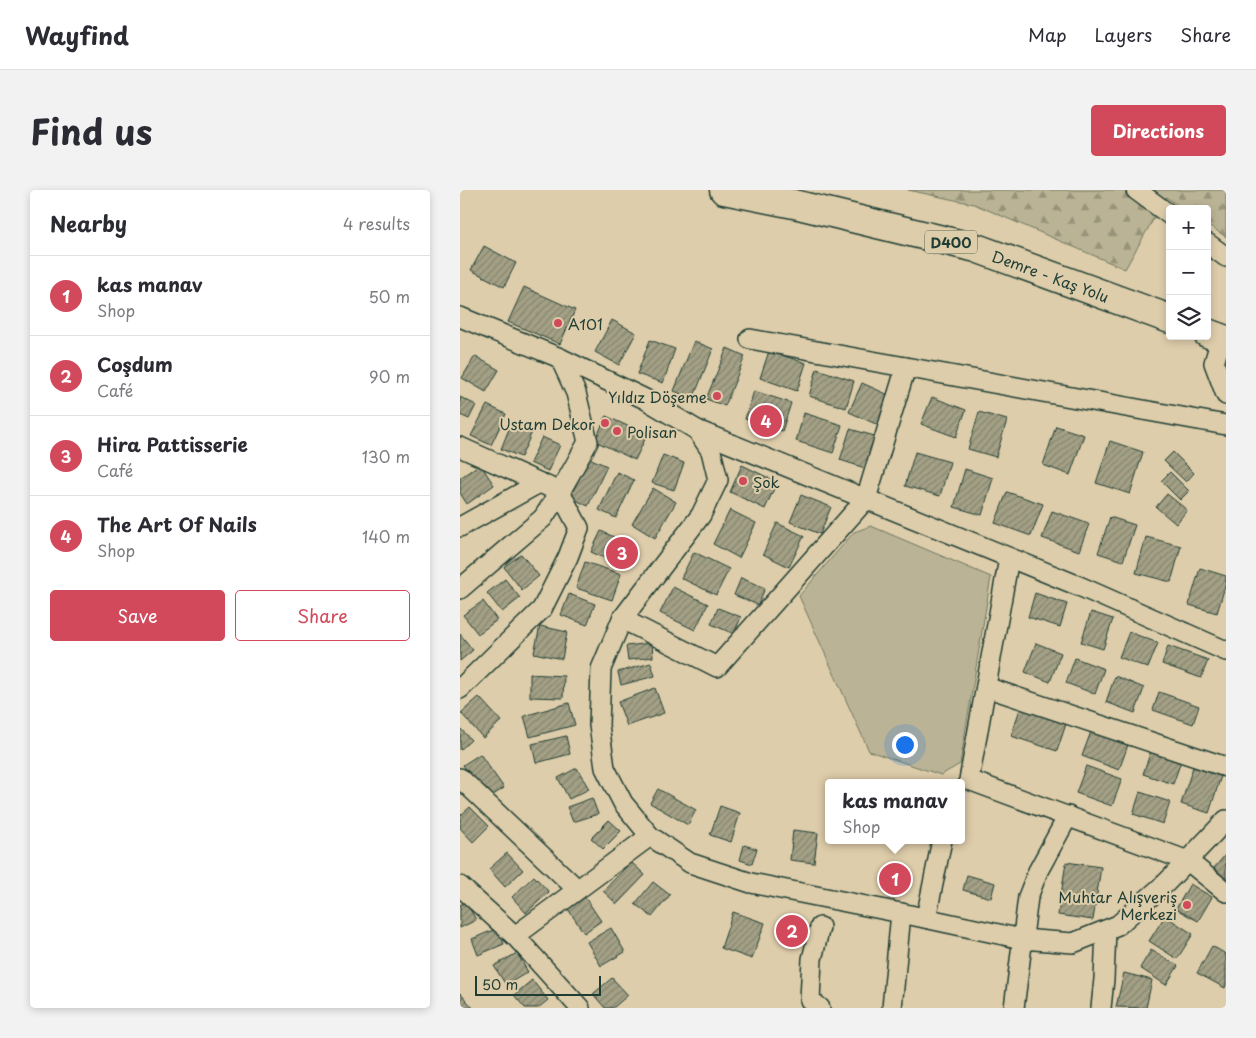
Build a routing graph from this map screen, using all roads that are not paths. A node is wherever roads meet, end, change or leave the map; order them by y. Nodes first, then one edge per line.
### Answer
1 (724, 190) edge
2 (1136, 190) edge
3 (1166, 212) edge
4 (1211, 246) edge
5 (1226, 256) edge
6 (460, 317) edge
7 (1166, 319) edge
8 (1218, 337) edge
9 (750, 339) dead end
10 (560, 358) junction
11 (906, 367) junction
12 (1226, 395) edge
13 (1226, 426) edge
14 (697, 430) junction
15 (460, 447) edge
16 (539, 482) junction
17 (560, 492) junction
18 (866, 499) junction
19 (460, 527) edge
20 (1009, 558) junction
21 (460, 589) edge
22 (622, 619) junction
23 (1226, 652) edge
24 (986, 687) junction
25 (460, 689) edge
26 (1226, 767) edge
27 (460, 778) edge
28 (965, 783) edge
29 (1068, 816) junction
30 (1226, 820) edge
31 (650, 836) junction
32 (941, 844) edge
33 (1188, 860) junction
34 (460, 886) edge
35 (577, 889) junction
36 (1226, 892) edge
37 (901, 913) junction
38 (926, 918) junction
39 (820, 927) dead end
40 (1106, 930) junction
41 (515, 936) junction
42 (1022, 939) junction
43 (580, 1008) edge
44 (820, 1008) edge
45 (892, 1008) edge
46 (1014, 1008) edge
47 (1101, 1008) edge

1 - 7 highway, Demre - Kaş Yolu / D400
2 - 3 street
4 - 5 street
6 - 10 street
8 - 12 street
9 - 11 street
10 - 14 street
10 - 17 street
11 - 13 street
11 - 18 street
14 - 18 street
14 - 22 street
15 - 16 street
16 - 17 street
16 - 19 street
17 - 21 street
17 - 25 street
18 - 20 street
18 - 22 street
20 - 23 street
20 - 24 street
22 - 31 street
24 - 26 street
24 - 28 street
27 - 35 street
28 - 29 street
29 - 33 street
29 - 42 street
30 - 33 street
31 - 35 street
31 - 37 street
32 - 38 street
33 - 36 street
33 - 40 street
34 - 41 street
35 - 41 street
37 - 38 street
37 - 45 street
38 - 42 street
39 - 44 street
40 - 42 street
40 - 47 street
41 - 43 street
42 - 46 street

